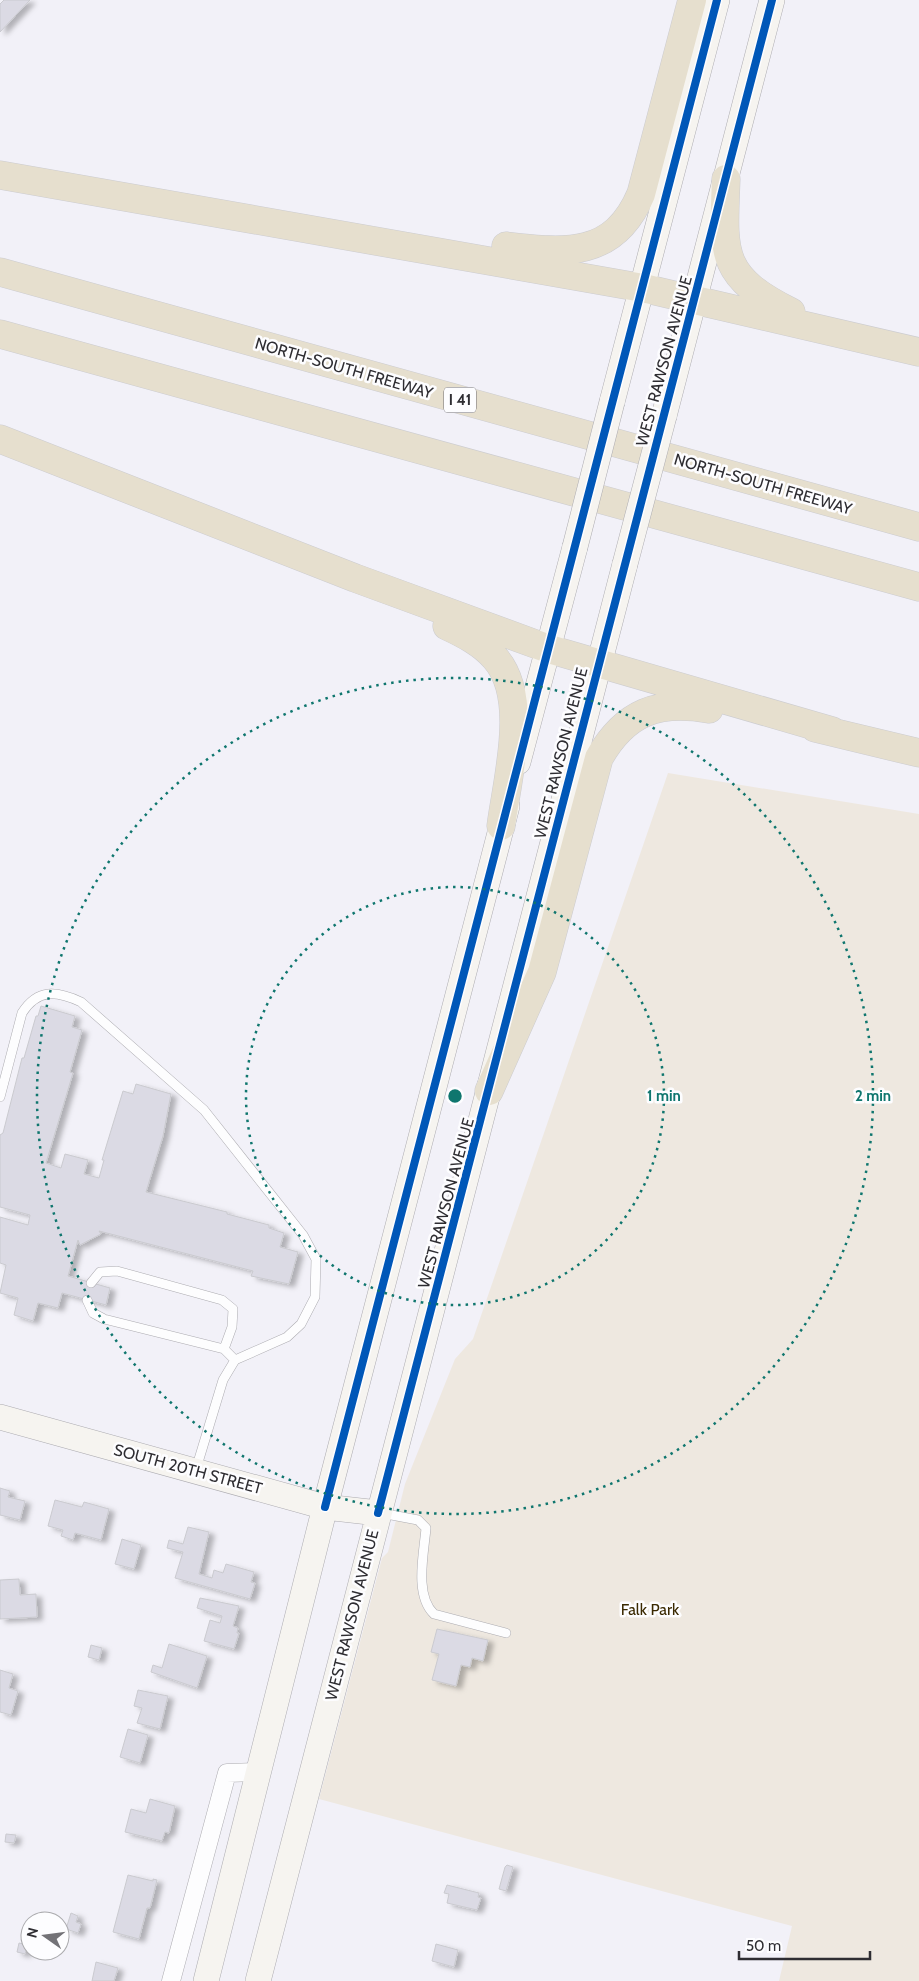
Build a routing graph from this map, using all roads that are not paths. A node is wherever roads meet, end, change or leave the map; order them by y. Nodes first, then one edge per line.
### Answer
1 (692, 0) edge
2 (717, 0) edge
3 (772, 0) edge
4 (0, 176) edge
5 (726, 179) junction
6 (353, 235) junction
7 (0, 272) edge
8 (643, 288) junction
9 (695, 300) junction
10 (824, 328) junction
11 (0, 334) edge
12 (919, 352) edge
13 (0, 439) edge
14 (919, 528) edge
15 (355, 578) junction
16 (919, 587) edge
17 (549, 649) junction
18 (598, 664) junction
19 (832, 731) junction
20 (919, 753) edge
21 (501, 826) junction
22 (489, 1091) junction
23 (0, 1097) edge
24 (91, 1283) dead end
25 (87, 1300) dead end
26 (224, 1349) junction
27 (235, 1360) junction
28 (0, 1417) edge
29 (195, 1471) junction
30 (325, 1507) junction
31 (378, 1513) junction
32 (506, 1633) dead end
33 (259, 1772) junction
34 (172, 1981) edge
35 (206, 1981) edge
36 (258, 1981) edge

1 - 6 highway
2 - 8 main road
3 - 5 main road, WEST RAWSON AVENUE
4 - 6 highway
5 - 9 main road, WEST RAWSON AVENUE
5 - 10 highway
6 - 8 highway
7 - 14 highway, NORTH-SOUTH FREEWAY / I 41
8 - 9 highway
8 - 17 main road, bridge
9 - 10 highway
9 - 18 main road, WEST RAWSON AVENUE, bridge
10 - 12 highway
11 - 16 highway
13 - 15 highway
15 - 17 highway
15 - 21 highway
17 - 18 highway
17 - 21 main road
18 - 19 highway
18 - 22 main road, WEST RAWSON AVENUE
19 - 20 highway
19 - 22 highway
21 - 30 main road
22 - 31 main road, WEST RAWSON AVENUE
23 - 27 lane
24 - 26 lane
25 - 26 lane
26 - 27 lane
27 - 29 lane
28 - 29 main road, SOUTH 20TH STREET
29 - 30 main road, SOUTH 20TH STREET
30 - 31 main road, SOUTH 20TH STREET
30 - 33 main road
31 - 32 lane
31 - 36 main road, WEST RAWSON AVENUE
33 - 34 street
33 - 35 main road

